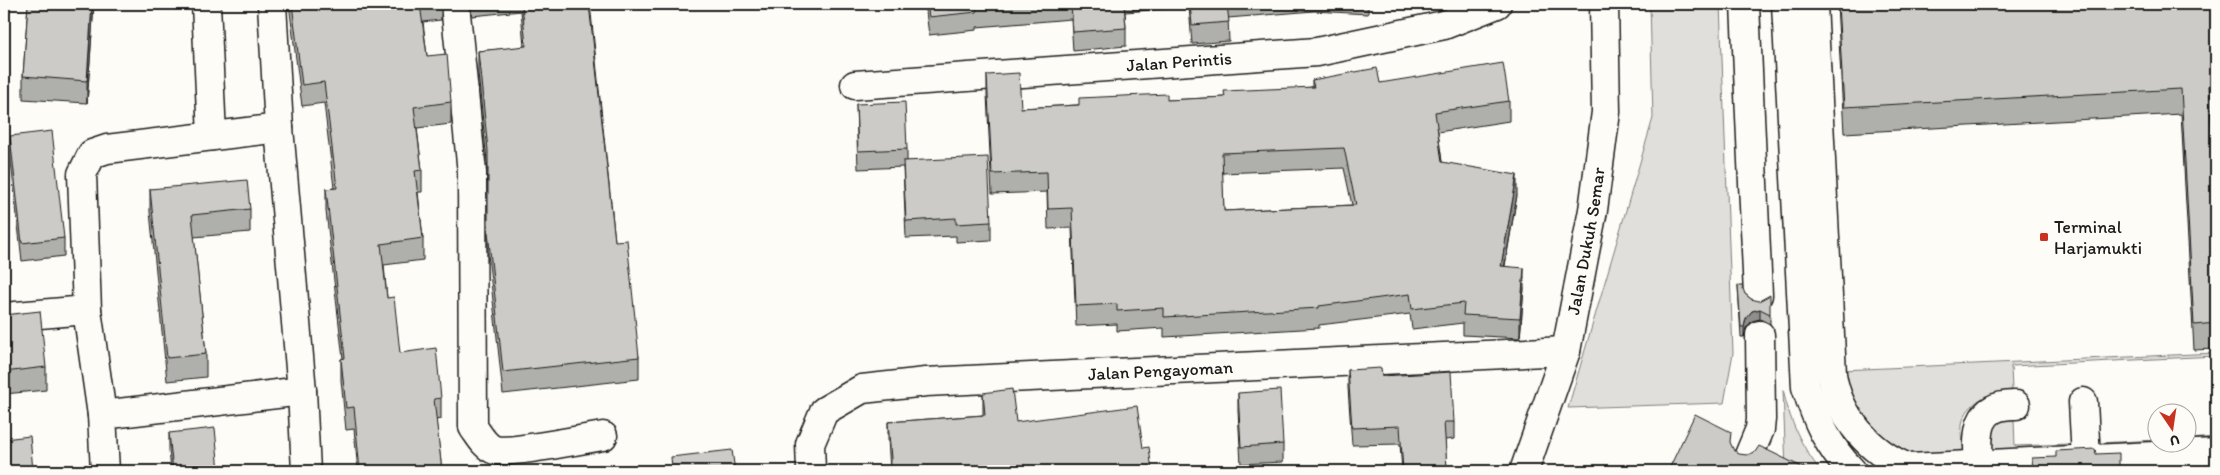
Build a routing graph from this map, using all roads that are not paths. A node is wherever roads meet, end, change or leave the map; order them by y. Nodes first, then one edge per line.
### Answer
1 (206, 4) edge
2 (272, 4) edge
3 (455, 4) edge
4 (1497, 4) edge
5 (1604, 4) edge
6 (1745, 4) edge
7 (1786, 4) edge
8 (1813, 4) edge
9 (855, 85) dead end
10 (279, 128) junction
11 (212, 136) junction
12 (1758, 295) dead end
13 (88, 310) junction
14 (4, 316) edge
15 (1760, 335) dead end
16 (1566, 351) junction
17 (302, 391) junction
18 (2083, 402) dead end
19 (2016, 405) dead end
20 (102, 415) junction
21 (603, 436) dead end
22 (2216, 453) edge
23 (2086, 459) junction
24 (1745, 464) edge
25 (1979, 468) edge
26 (105, 471) edge
27 (306, 471) edge
28 (811, 471) edge
29 (1524, 471) edge
30 (1852, 471) edge

1 - 11 street
2 - 10 street
3 - 21 street
4 - 9 street, Jalan Perintis
5 - 16 street, Jalan Dukuh Semar
6 - 12 street
7 - 30 street
8 - 25 street
10 - 11 street
10 - 17 street
11 - 13 street
13 - 14 street
13 - 20 street
15 - 24 street
16 - 28 street, Jalan Pengayoman
16 - 29 street, Jalan Dukuh Semar
17 - 20 street
17 - 27 street
18 - 23 street
19 - 25 street
20 - 26 street
22 - 23 street
23 - 25 street

